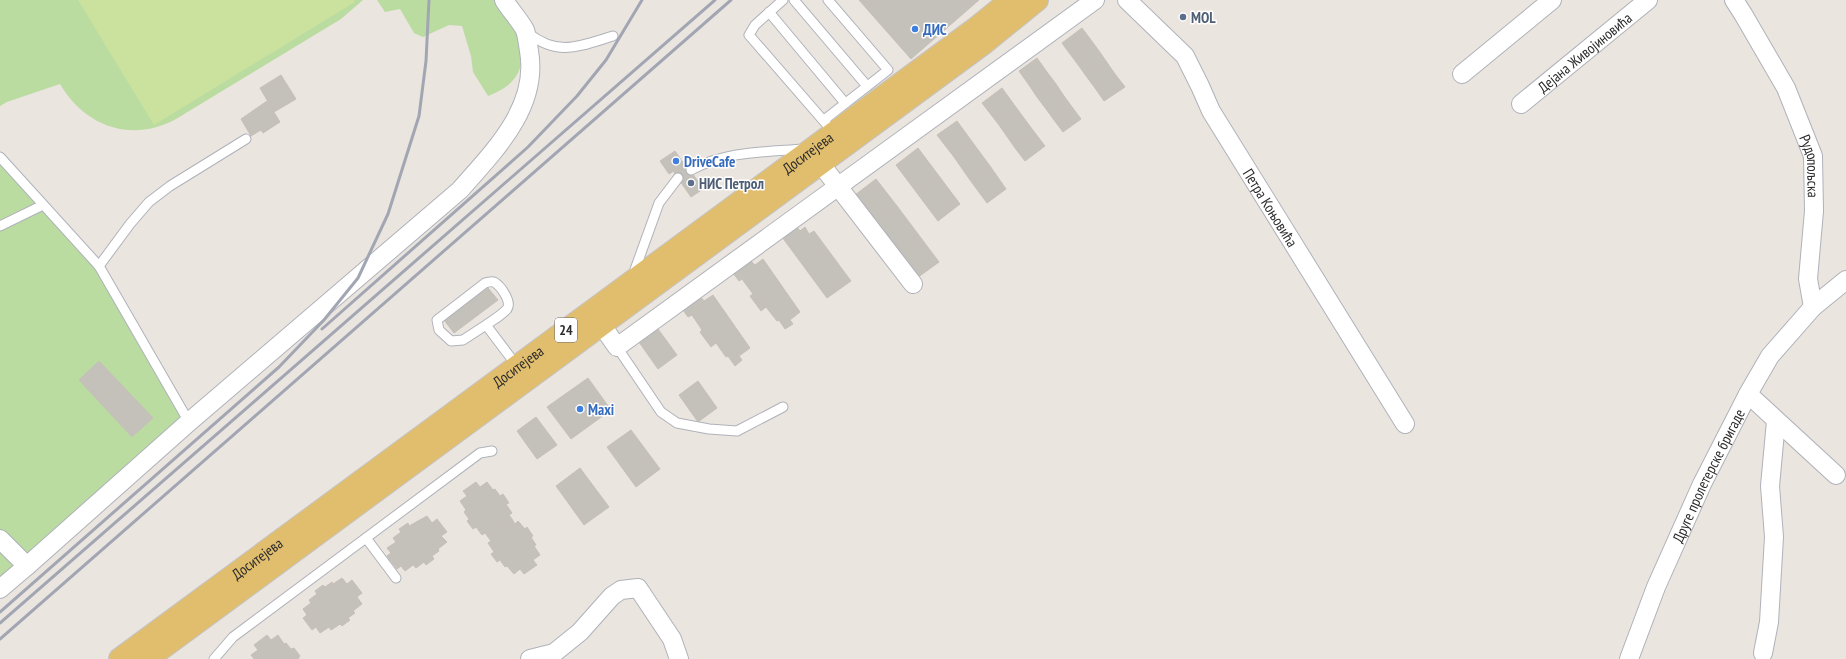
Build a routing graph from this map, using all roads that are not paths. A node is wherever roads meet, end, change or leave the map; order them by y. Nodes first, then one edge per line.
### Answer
1 (504, 0) edge
2 (783, 0) edge
3 (794, 0) edge
4 (828, 0) edge
5 (1011, 0) edge
6 (1036, 0) edge
7 (1095, 0) edge
8 (1127, 0) edge
9 (1552, 0) edge
10 (1648, 0) edge
11 (1734, 0) edge
12 (769, 12) junction
13 (525, 31) junction
14 (613, 36) dead end
15 (1462, 74) dead end
16 (867, 86) junction
17 (845, 103) junction
18 (1521, 104) dead end
19 (834, 133) junction
20 (246, 139) dead end
21 (817, 156) junction
22 (0, 157) edge
23 (690, 170) dead end
24 (678, 178) dead end
25 (839, 188) junction
26 (43, 205) junction
27 (0, 226) edge
28 (99, 266) junction
29 (1846, 280) edge
30 (630, 283) junction
31 (913, 284) dead end
32 (1813, 307) junction
33 (597, 318) junction
34 (486, 325) junction
35 (617, 347) junction
36 (517, 366) junction
37 (1748, 394) junction
38 (783, 407) dead end
39 (1776, 421) junction
40 (189, 422) junction
41 (1405, 424) dead end
42 (492, 451) dead end
43 (1836, 475) dead end
44 (378, 479) junction
45 (366, 538) junction
46 (0, 539) edge
47 (27, 566) junction
48 (396, 578) dead end
49 (0, 589) edge
50 (1763, 653) dead end
51 (122, 658) edge
52 (147, 659) edge
53 (214, 659) edge
54 (530, 659) edge
55 (679, 659) edge
56 (1629, 659) edge

1 - 13 street
2 - 12 lane
3 - 16 lane
4 - 16 lane
5 - 19 main road, Доситејева / 24
6 - 19 main road, Доситејева / 24
7 - 25 street
8 - 41 street, Петра Коњовића
9 - 15 street
10 - 18 street, Дејана Живојиновића
11 - 32 street, Рудопољска
12 - 17 lane
12 - 19 lane
13 - 14 lane
13 - 40 street
16 - 17 lane
17 - 19 lane
19 - 21 main road, Доситејева / 24
20 - 28 lane
21 - 23 lane
21 - 25 street
21 - 30 main road, Доситејева / 24
21 - 33 main road, Доситејева / 24
22 - 26 lane
24 - 30 lane
25 - 31 street
25 - 35 street
26 - 27 lane
26 - 28 lane
28 - 40 lane
29 - 32 street
30 - 33 main road, Доситејева / 24
32 - 37 street, Друге пролетерске бригаде
33 - 35 street
33 - 36 main road, Доситејева / 24
33 - 44 main road, Доситејева / 24
34 - 34 lane
34 - 36 lane
35 - 38 lane
36 - 44 main road, Доситејева / 24
37 - 39 street
37 - 56 street, Друге пролетерске бригаде
39 - 43 street
39 - 50 street
40 - 47 street
42 - 45 lane
44 - 51 main road, Доситејева / 24
44 - 52 main road, Доситејева / 24
45 - 48 lane
45 - 53 lane
46 - 47 street
47 - 49 street
54 - 55 street

